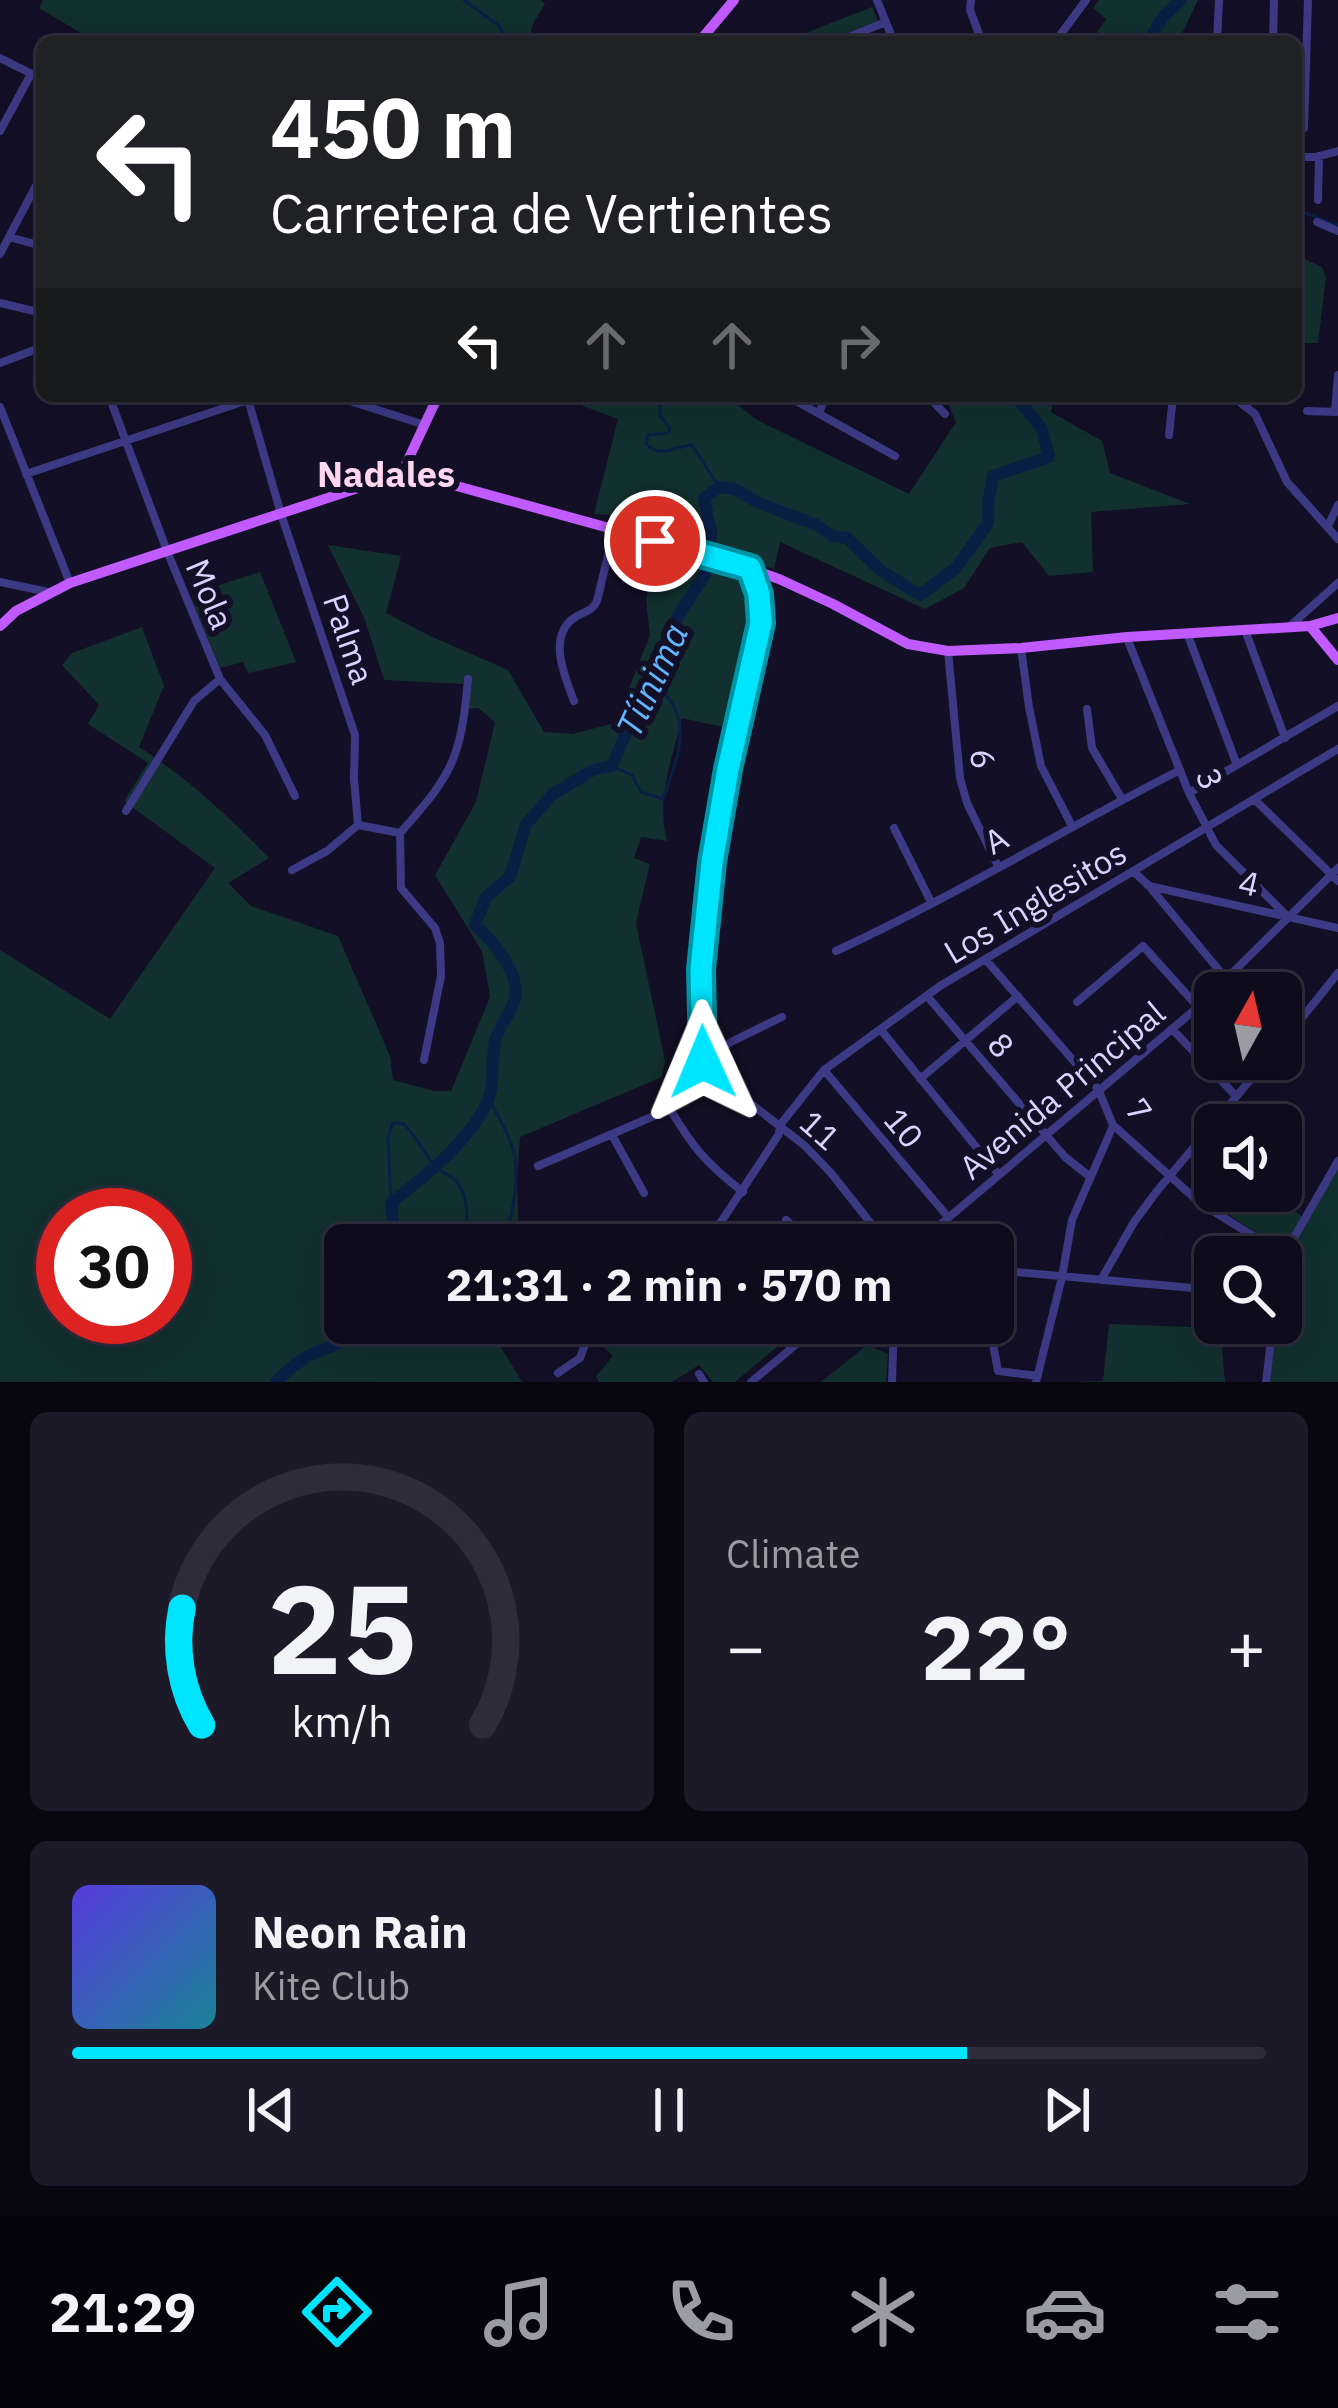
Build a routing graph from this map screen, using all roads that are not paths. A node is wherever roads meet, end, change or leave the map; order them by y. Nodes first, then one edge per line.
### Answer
1 (734, 0) edge
2 (877, 0) edge
3 (971, 0) edge
4 (1086, 0) edge
5 (1219, 0) edge
6 (1274, 0) edge
7 (1308, 0) edge
8 (886, 22) junction
9 (704, 36) edge
10 (851, 36) edge
11 (892, 36) edge
12 (980, 36) edge
13 (1059, 36) edge
14 (1217, 36) edge
15 (1273, 36) edge
16 (0, 58) edge
17 (32, 74) junction
18 (36, 76) edge
19 (1304, 128) dead end
20 (0, 131) edge
21 (1338, 151) edge
22 (1319, 156) junction
23 (1302, 157) edge
24 (36, 185) edge
25 (1318, 200) dead end
26 (1317, 222) dead end
27 (1338, 231) edge
28 (9, 237) junction
29 (36, 244) edge
30 (0, 254) edge
31 (0, 303) edge
32 (36, 312) edge
33 (36, 349) edge
34 (0, 363) edge
35 (1338, 374) edge
36 (111, 402) edge
37 (236, 402) edge
38 (249, 402) edge
39 (353, 402) edge
40 (435, 402) edge
41 (799, 402) edge
42 (823, 402) edge
43 (934, 402) edge
44 (1172, 402) edge
45 (1240, 402) edge
46 (0, 407) edge
47 (1307, 411) dead end
48 (819, 412) junction
49 (1336, 412) edge
50 (945, 414) dead end
51 (425, 425) junction
52 (1169, 435) dead end
53 (126, 439) junction
54 (895, 455) dead end
55 (26, 474) junction
56 (400, 477) junction
57 (1338, 506) edge
58 (281, 514) junction
59 (1328, 526) junction
60 (614, 530) junction
61 (1338, 539) edge
62 (166, 551) junction
63 (750, 568) junction
64 (0, 582) edge
65 (12, 583) junction
66 (70, 583) junction
67 (1338, 583) edge
68 (50, 593) junction
69 (16, 610) junction
70 (1338, 618) edge
71 (0, 626) edge
72 (1288, 626) junction
73 (1310, 626) junction
74 (1244, 628) junction
75 (1186, 632) junction
76 (1127, 637) junction
77 (1021, 648) junction
78 (948, 651) junction
79 (1338, 660) edge
80 (220, 679) junction
81 (468, 680) dead end
82 (574, 701) dead end
83 (1338, 706) edge
84 (1087, 709) dead end
85 (1285, 738) junction
86 (1338, 749) edge
87 (1237, 766) junction
88 (1180, 770) junction
89 (1189, 794) junction
90 (295, 796) dead end
91 (1122, 800) junction
92 (1255, 800) junction
93 (126, 811) dead end
94 (358, 825) junction
95 (1072, 826) junction
96 (894, 828) dead end
97 (1207, 829) junction
98 (400, 833) junction
99 (998, 866) junction
100 (292, 870) dead end
101 (1133, 872) junction
102 (1336, 875) edge
103 (1149, 886) junction
104 (931, 902) junction
105 (1288, 917) junction
106 (1338, 928) edge
107 (836, 951) dead end
108 (986, 960) junction
109 (1219, 972) edge
110 (1234, 972) edge
111 (1338, 973) edge
112 (927, 996) junction
113 (1018, 996) junction
114 (1077, 1002) dead end
115 (1194, 1003) edge
116 (1194, 1010) edge
117 (782, 1017) dead end
118 (1302, 1017) edge
119 (1172, 1029) junction
120 (881, 1030) junction
121 (966, 1041) junction
122 (424, 1060) dead end
123 (706, 1066) junction
124 (824, 1070) junction
125 (920, 1079) junction
126 (1250, 1080) edge
127 (1098, 1089) junction
128 (1236, 1096) junction
129 (670, 1109) junction
130 (780, 1125) junction
131 (1113, 1125) junction
132 (612, 1135) junction
133 (1046, 1135) junction
134 (1338, 1161) edge
135 (538, 1166) dead end
136 (999, 1175) junction
137 (1089, 1176) junction
138 (1170, 1177) junction
139 (743, 1192) junction
140 (644, 1193) dead end
141 (948, 1217) junction
142 (786, 1220) dead end
143 (719, 1224) edge
144 (790, 1224) edge
145 (871, 1224) edge
146 (940, 1224) edge
147 (1253, 1236) edge
148 (1295, 1236) edge
149 (1014, 1272) edge
150 (1062, 1277) junction
151 (1101, 1280) junction
152 (1194, 1288) edge
153 (585, 1344) edge
154 (797, 1344) edge
155 (893, 1344) edge
156 (993, 1344) edge
157 (1271, 1344) edge
158 (558, 1373) dead end
159 (1037, 1379) edge
160 (751, 1382) edge
161 (892, 1382) edge
162 (1266, 1382) edge

1 - 9 main road
2 - 8 street
3 - 12 street
4 - 13 street
5 - 14 street
6 - 15 street
7 - 19 street
8 - 10 street
8 - 11 street
16 - 17 street
17 - 18 street
17 - 20 street
21 - 22 street
22 - 23 street
22 - 25 street
24 - 28 street
26 - 27 street
28 - 29 street
28 - 30 street
31 - 32 street
33 - 34 street
35 - 49 street
36 - 53 street, Mola
37 - 53 street
38 - 58 street, Palma
39 - 51 street
40 - 51 main road
41 - 48 street
42 - 48 street
43 - 50 street
44 - 52 street
45 - 59 street
46 - 55 street
47 - 49 street
48 - 54 street
51 - 56 main road
53 - 55 street
53 - 62 street, Mola
55 - 66 street
56 - 58 main road
56 - 60 main road
57 - 59 street
58 - 62 main road
58 - 94 street, Palma
59 - 61 street
60 - 63 main road
60 - 82 street
62 - 66 main road
62 - 80 street, Mola
63 - 78 main road
63 - 123 street
64 - 65 street
65 - 68 street
65 - 69 street
66 - 68 main road
67 - 72 street
68 - 69 main road
69 - 71 main road
70 - 73 main road
72 - 73 main road
72 - 74 main road
73 - 79 main road
74 - 75 main road
74 - 85 street
75 - 76 main road
75 - 87 street
76 - 77 main road
76 - 88 street, 3
77 - 78 main road
77 - 95 street
78 - 99 street, 6
80 - 90 street, Mola
80 - 93 street
81 - 98 street
83 - 85 street
84 - 91 street
85 - 87 street
86 - 92 street, Los Inglesitos
87 - 89 street
88 - 89 street, 3
88 - 91 street, A
89 - 97 street, 3
91 - 95 street, A
92 - 97 street, Los Inglesitos
92 - 102 street
94 - 98 street
94 - 100 street
95 - 99 street, A
96 - 104 street
97 - 101 street, Los Inglesitos
97 - 105 street, 3
98 - 122 street
99 - 104 street, A
101 - 103 street
101 - 108 street, Los Inglesitos
102 - 105 street, Avenida Principal
103 - 105 street, 4
103 - 109 street
104 - 107 street, A
105 - 106 street, 4
105 - 110 street, Avenida Principal
108 - 112 street, Los Inglesitos
108 - 113 street, 7
111 - 118 street
112 - 120 street, Los Inglesitos
112 - 121 street, 8
113 - 121 street
113 - 127 street, 7
114 - 115 street
116 - 119 street, Avenida Principal
117 - 123 street
119 - 127 street, Avenida Principal
119 - 128 street
120 - 124 street, Los Inglesitos
120 - 125 street
121 - 125 street
121 - 133 street, 8
123 - 129 street
123 - 130 street, 11
124 - 130 street, Los Inglesitos
124 - 141 street, 10
125 - 136 street
126 - 128 street
127 - 131 street, 7
127 - 133 street, Avenida Principal
128 - 138 street
129 - 132 street
129 - 139 street
130 - 139 street, Los Inglesitos
130 - 145 street, 11
131 - 137 street
131 - 138 street, 7
132 - 135 street
132 - 140 street
133 - 136 street, Avenida Principal
133 - 137 street, 8
134 - 148 street
136 - 141 street, Avenida Principal
137 - 150 street
138 - 147 street, 7
138 - 151 street
139 - 143 street, Los Inglesitos
141 - 146 street, Avenida Principal
142 - 144 street
149 - 150 street
150 - 151 street
150 - 159 street
151 - 152 street
153 - 158 street
154 - 160 street
155 - 161 street
156 - 159 street
157 - 162 street

